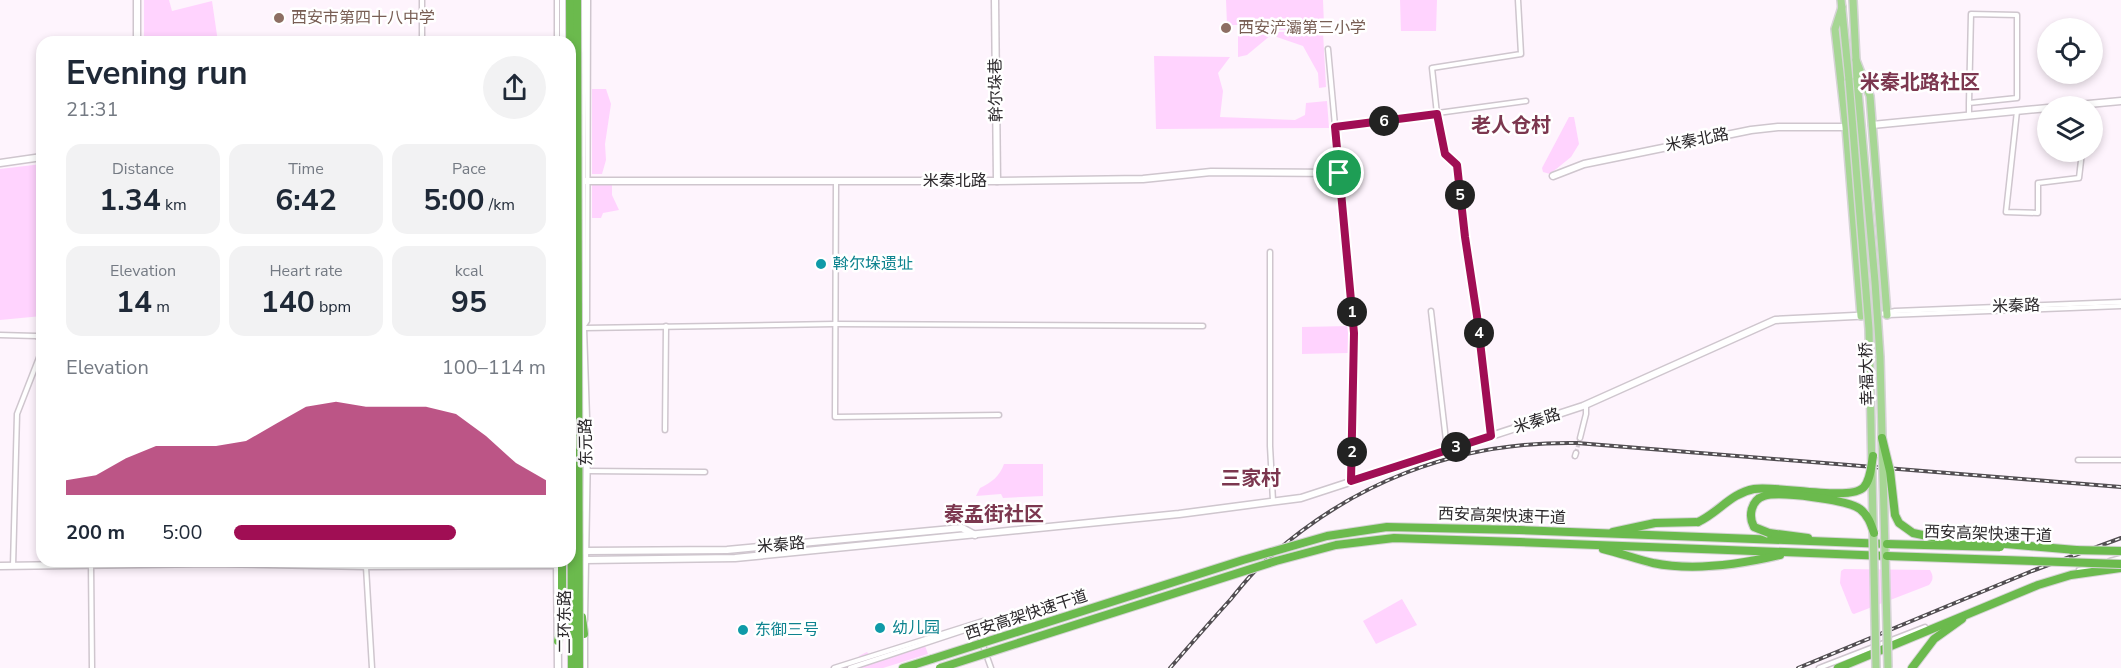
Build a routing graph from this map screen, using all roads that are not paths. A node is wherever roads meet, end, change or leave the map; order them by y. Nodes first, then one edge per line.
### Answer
1 (137, 0) edge
2 (422, 0) edge
3 (557, 0) edge
4 (563, 0) edge
5 (570, 0) edge
6 (577, 0) edge
7 (586, 0) edge
8 (995, 0) edge
9 (1518, 0) edge
10 (1853, 0) edge
11 (1842, 3) edge
12 (137, 36) edge
13 (422, 36) edge
14 (557, 36) edge
15 (563, 36) edge
16 (570, 36) edge
17 (1328, 49) dead end
18 (1856, 60) junction
19 (1853, 80) junction
20 (576, 95) edge
21 (1526, 101) dead end
22 (2121, 101) edge
23 (1969, 102) junction
24 (2103, 104) edge
25 (2037, 109) edge
26 (2017, 111) junction
27 (1437, 114) junction
28 (1969, 116) junction
29 (1872, 125) junction
30 (1335, 127) junction
31 (1846, 128) junction
32 (36, 159) edge
33 (2081, 162) edge
34 (0, 163) edge
35 (1339, 173) junction
36 (1553, 176) dead end
37 (576, 181) edge
38 (585, 181) junction
39 (836, 181) junction
40 (997, 181) junction
41 (1270, 252) dead end
42 (2121, 302) edge
43 (2121, 306) edge
44 (1431, 311) dead end
45 (1887, 314) junction
46 (1875, 315) joint
47 (1861, 316) junction
48 (836, 324) junction
49 (666, 326) junction
50 (1203, 326) dead end
51 (583, 328) junction
52 (0, 335) edge
53 (36, 336) edge
54 (36, 365) edge
55 (576, 397) edge
56 (1586, 405) junction
57 (999, 415) dead end
58 (665, 430) dead end
59 (1491, 436) junction
60 (1580, 438) tunnel mouth
61 (1882, 438) junction
62 (1448, 449) junction
63 (1873, 456) junction
64 (2078, 460) dead end
65 (2121, 460) edge
66 (587, 471) junction
67 (705, 472) dead end
68 (1351, 481) junction
69 (1273, 502) junction
70 (576, 524) edge
71 (926, 531) junction
72 (1874, 533) junction
73 (1605, 534) junction
74 (976, 535) junction
75 (926, 540) junction
76 (1854, 543) junction
77 (1584, 545) junction
78 (2076, 550) junction
79 (585, 551) junction
80 (2121, 551) edge
81 (1790, 553) junction
82 (2121, 558) edge
83 (585, 560) junction
84 (2121, 564) edge
85 (36, 565) edge
86 (0, 566) edge
87 (13, 566) junction
88 (91, 567) edge
89 (366, 567) edge
90 (559, 567) edge
91 (560, 567) edge
92 (572, 567) edge
93 (2121, 568) edge
94 (2079, 570) dead end
95 (1979, 608) junction
96 (983, 623) dead end
97 (976, 625) junction
98 (1925, 627) dead end
99 (584, 634) junction
100 (558, 641) junction
101 (92, 668) edge
102 (372, 668) edge
103 (558, 668) edge
104 (572, 668) edge
105 (579, 668) edge
106 (584, 668) edge
107 (834, 668) edge
108 (850, 668) edge
109 (903, 668) edge
110 (940, 668) edge
111 (991, 668) edge
112 (1819, 668) edge
113 (1838, 668) edge
114 (1876, 668) edge
115 (1888, 668) edge
116 (1912, 668) edge

1 - 12 street
2 - 13 street
3 - 14 street
4 - 15 street
5 - 16 highway, 二环东路, bridge
6 - 20 highway, 二环东路, bridge
7 - 38 street, 东元路
8 - 40 street, 幹尔垛巷
9 - 27 street
10 - 18 main road
11 - 19 main road
11 - 31 main road
17 - 30 street
18 - 19 main road
18 - 29 main road
19 - 61 main road, 幸福大桥, bridge
19 - 63 main road, 幸福大桥, bridge
21 - 27 street
22 - 24 street
23 - 23 street
23 - 28 street
25 - 26 street
26 - 28 street
26 - 33 street
27 - 30 street
27 - 59 street
28 - 29 street
29 - 45 main road
30 - 35 street
31 - 36 street, 米秦北路
31 - 47 main road
32 - 34 street
35 - 40 street, 米秦北路
35 - 68 street
37 - 38 street, 米秦北路
38 - 39 street, 米秦北路
38 - 51 street, 东元路
39 - 40 street, 米秦北路
39 - 48 street
41 - 69 street
42 - 45 street, 米秦路
43 - 45 street, 米秦路
44 - 62 street
45 - 46 street, 米秦路
46 - 47 street, 米秦路
47 - 56 street, 米秦路
48 - 49 street
48 - 50 street
48 - 57 street
49 - 51 street
49 - 58 street
51 - 66 street, 东元路
52 - 53 street
54 - 87 street
55 - 99 highway, bridge
56 - 59 street, 米秦路
56 - 60 street
59 - 62 street, 米秦路
61 - 78 highway, bridge
61 - 115 main road, 幸福大桥, bridge
62 - 68 street, 米秦路
63 - 72 main road, 幸福大桥, bridge
63 - 73 highway, bridge
64 - 65 street
66 - 67 street
66 - 79 street, 东元路
68 - 69 street, 米秦路
69 - 74 street, 米秦路
70 - 105 highway, 二环东路, bridge
71 - 74 street, 米秦路
71 - 75 street
71 - 79 street, 米秦路
72 - 76 highway, bridge
72 - 114 main road, 幸福大桥, bridge
73 - 76 highway, 西安高架快速干道
73 - 109 highway, 西安高架快速干道, bridge
74 - 75 street, 米秦路
75 - 83 street, 米秦路
76 - 78 highway, 西安高架快速干道, bridge
77 - 81 highway, 西安高架快速干道
77 - 81 highway
77 - 110 highway, 西安高架快速干道, bridge
78 - 80 highway, 西安高架快速干道, bridge
79 - 83 street, 东元路
81 - 84 highway, 西安高架快速干道, bridge
82 - 94 street
83 - 99 street, 东元路
85 - 87 street
86 - 87 street
88 - 101 street
89 - 102 street
90 - 100 street
91 - 100 highway
92 - 104 highway, 二环东路, bridge
93 - 95 highway
95 - 113 highway, bridge
95 - 116 highway
96 - 97 street
97 - 107 street
97 - 108 street
97 - 111 street
98 - 112 street
99 - 106 street, 东元路
100 - 103 street

